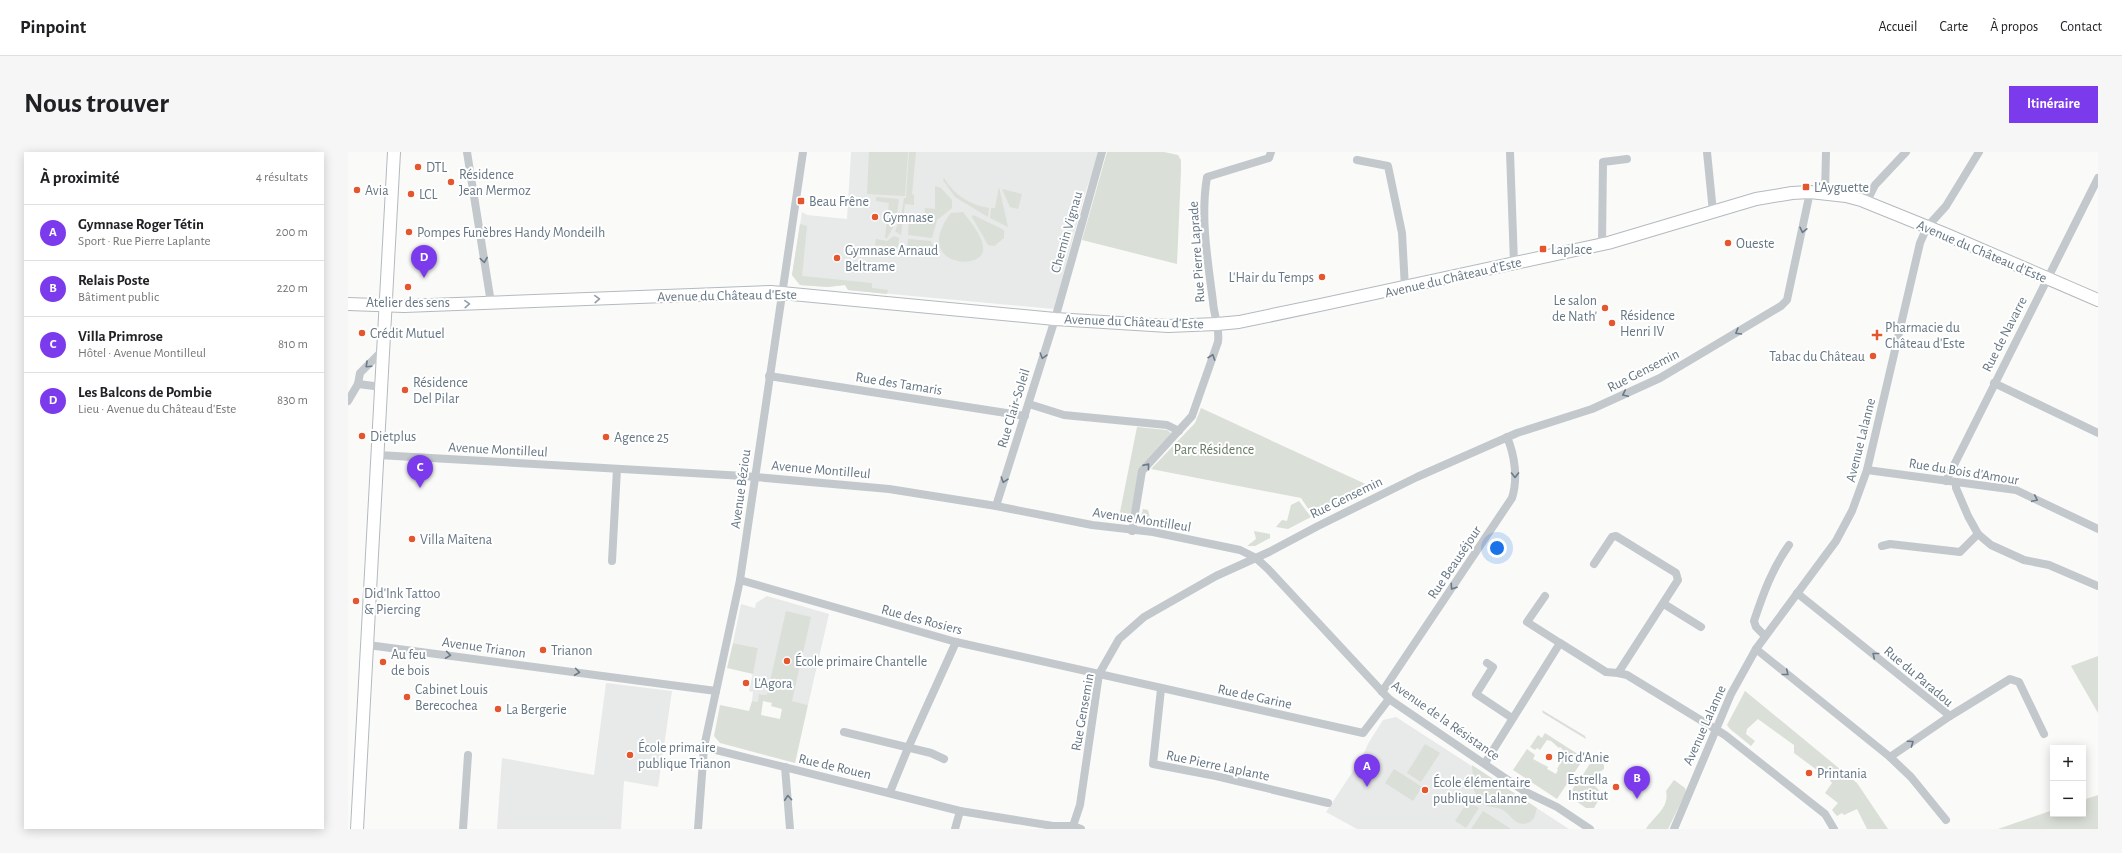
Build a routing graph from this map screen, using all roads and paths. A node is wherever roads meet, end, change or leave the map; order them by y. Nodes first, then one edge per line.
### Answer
1 (394, 152) edge
2 (467, 152) edge
3 (803, 152) edge
4 (1102, 152) edge
5 (1271, 152) edge
6 (1510, 152) edge
7 (1707, 152) edge
8 (1826, 152) edge
9 (1906, 152) edge
10 (1979, 152) edge
11 (1627, 159) dead end
12 (1357, 160) dead end
13 (2098, 178) edge
14 (1810, 192) junction
15 (1825, 193) junction
16 (1866, 203) junction
17 (1712, 212) junction
18 (1927, 227) junction
19 (1602, 244) junction
20 (1514, 262) junction
21 (2047, 279) junction
22 (1405, 288) junction
23 (782, 292) junction
24 (2098, 300) edge
25 (491, 303) junction
26 (348, 304) edge
27 (386, 306) junction
28 (1055, 318) junction
29 (1217, 324) junction
30 (384, 349) junction
31 (769, 376) junction
32 (1994, 383) junction
33 (358, 384) junction
34 (382, 387) junction
35 (348, 401) edge
36 (1029, 404) junction
37 (1025, 416) junction
38 (1179, 431) junction
39 (2098, 433) edge
40 (1507, 437) junction
41 (378, 455) junction
42 (617, 469) junction
43 (1867, 470) junction
44 (755, 477) junction
45 (1946, 481) junction
46 (1956, 482) junction
47 (996, 506) junction
48 (2098, 529) edge
49 (1132, 531) junction
50 (1978, 534) junction
51 (1789, 545) dead end
52 (1882, 546) dead end
53 (1256, 558) junction
54 (612, 561) dead end
55 (1594, 564) dead end
56 (740, 580) junction
57 (2098, 586) edge
58 (1797, 593) junction
59 (1545, 596) dead end
60 (1664, 604) junction
61 (1701, 627) dead end
62 (1765, 636) junction
63 (956, 642) junction
64 (1560, 643) junction
65 (368, 645) junction
66 (1756, 649) junction
67 (1487, 663) dead end
68 (1100, 674) junction
69 (1618, 674) junction
70 (1161, 689) junction
71 (716, 691) junction
72 (1382, 692) junction
73 (1389, 699) junction
74 (1950, 716) junction
75 (1512, 718) junction
76 (1715, 729) junction
77 (844, 732) dead end
78 (2044, 734) dead end
79 (704, 747) junction
80 (908, 748) junction
81 (468, 755) dead end
82 (1890, 757) junction
83 (944, 759) dead end
84 (1485, 763) junction
85 (785, 767) junction
86 (890, 792) junction
87 (1328, 803) dead end
88 (960, 811) junction
89 (1946, 820) dead end
90 (1073, 827) edge
91 (357, 829) edge
92 (463, 829) edge
93 (698, 829) edge
94 (790, 829) edge
95 (955, 829) edge
96 (1081, 829) edge
97 (1590, 829) edge
98 (1674, 829) edge
99 (1834, 829) edge

1 - 27 street
2 -> 25 street
3 - 23 street, Avenue Béziou
4 - 28 street, Chemin Vignau
5 - 29 street, Rue Pierre Laprade
6 - 20 street
7 - 17 street
8 - 15 street
9 - 16 street
10 - 18 street, Avenue Lalanne
11 - 19 street
12 - 22 street
13 - 21 street, Rue de Navarre
14 - 15 street, Avenue du Château d'Este
14 - 17 street, Avenue du Château d'Este
14 -> 40 street, Rue Gensemin
15 - 16 street, Avenue du Château d'Este
16 - 18 street, Avenue du Château d'Este
17 - 19 street, Avenue du Château d'Este
18 - 21 street, Avenue du Château d'Este
18 - 43 street, Avenue Lalanne
19 - 20 street, Avenue du Château d'Este
20 - 22 street, Avenue du Château d'Este
21 - 24 street, Avenue du Château d'Este
21 - 32 street, Rue de Navarre
22 - 29 street, Avenue du Château d'Este
25 -> 23 street, Avenue du Château d'Este
23 - 28 street, Avenue du Château d'Este
23 - 31 street, Avenue Béziou
27 -> 25 street, Avenue du Château d'Este
26 - 27 street, Avenue du Château d'Este
27 - 30 street
28 - 29 street, Avenue du Château d'Este
28 -> 36 street, Rue Clair-Soleil
38 -> 29 street
30 -> 33 street
30 - 34 street
31 - 37 street, Rue des Tamaris
31 - 44 street, Avenue Béziou
32 - 39 street
32 - 45 street, Rue de Navarre
33 - 34 street
33 - 35 street
34 - 41 street
36 - 37 street, Rue Clair-Soleil
36 - 38 street
37 -> 47 street, Rue Clair-Soleil
49 -> 38 street
40 - 53 street, Rue Gensemin
40 -> 72 street, Rue Beauséjour
41 - 42 street, Avenue Montilleul
41 - 65 street
42 - 44 street, Avenue Montilleul
42 - 54 street
43 - 45 street, Rue du Bois d'Amour
43 - 58 street, Avenue Lalanne
44 - 47 street, Avenue Montilleul
44 - 56 street, Avenue Béziou
45 - 46 street, Rue du Bois d'Amour
46 -> 48 street, Rue du Bois d'Amour
46 - 50 street
47 - 49 street, Avenue Montilleul
49 - 53 street, Avenue Montilleul
50 - 52 street
50 - 57 street
51 - 62 street
53 - 68 street, Rue Gensemin
53 - 72 street, Avenue de la Résistance
55 - 60 street
56 - 63 street, Rue des Rosiers
56 - 71 street, Avenue Béziou
58 - 62 street, Avenue Lalanne
74 -> 58 street, Rue du Paradou
59 - 64 street
60 - 61 street
60 - 69 street
62 - 66 street, Avenue Lalanne
63 - 68 street, Rue des Rosiers
63 - 80 street
64 - 69 street
64 - 75 street
65 -> 71 street, Avenue Trianon
65 - 91 street
66 - 76 street, Avenue Lalanne
66 -> 82 street
67 - 75 street
68 - 70 street, Rue de Garine
68 - 90 street, Rue Gensemin
69 - 76 street
70 - 73 street, Rue de Garine
70 - 87 street, Rue Pierre Laplante
71 - 79 street, Avenue Béziou
72 - 73 street, Avenue de la Résistance
73 - 84 street, Avenue de la Résistance
74 - 78 street
82 -> 74 street, Rue du Paradou
75 - 84 street
76 - 98 street, Avenue Lalanne
76 - 99 street
77 - 80 street
79 - 85 street, Rue de Rouen
79 - 93 street, Avenue Béziou
80 - 83 street
80 - 86 street
81 - 92 street
82 - 89 street
84 - 97 street, Avenue de la Résistance
85 - 86 street, Rue de Rouen
94 -> 85 street
86 - 88 street, Rue de Rouen
88 - 90 street
88 - 95 street
90 - 96 street

